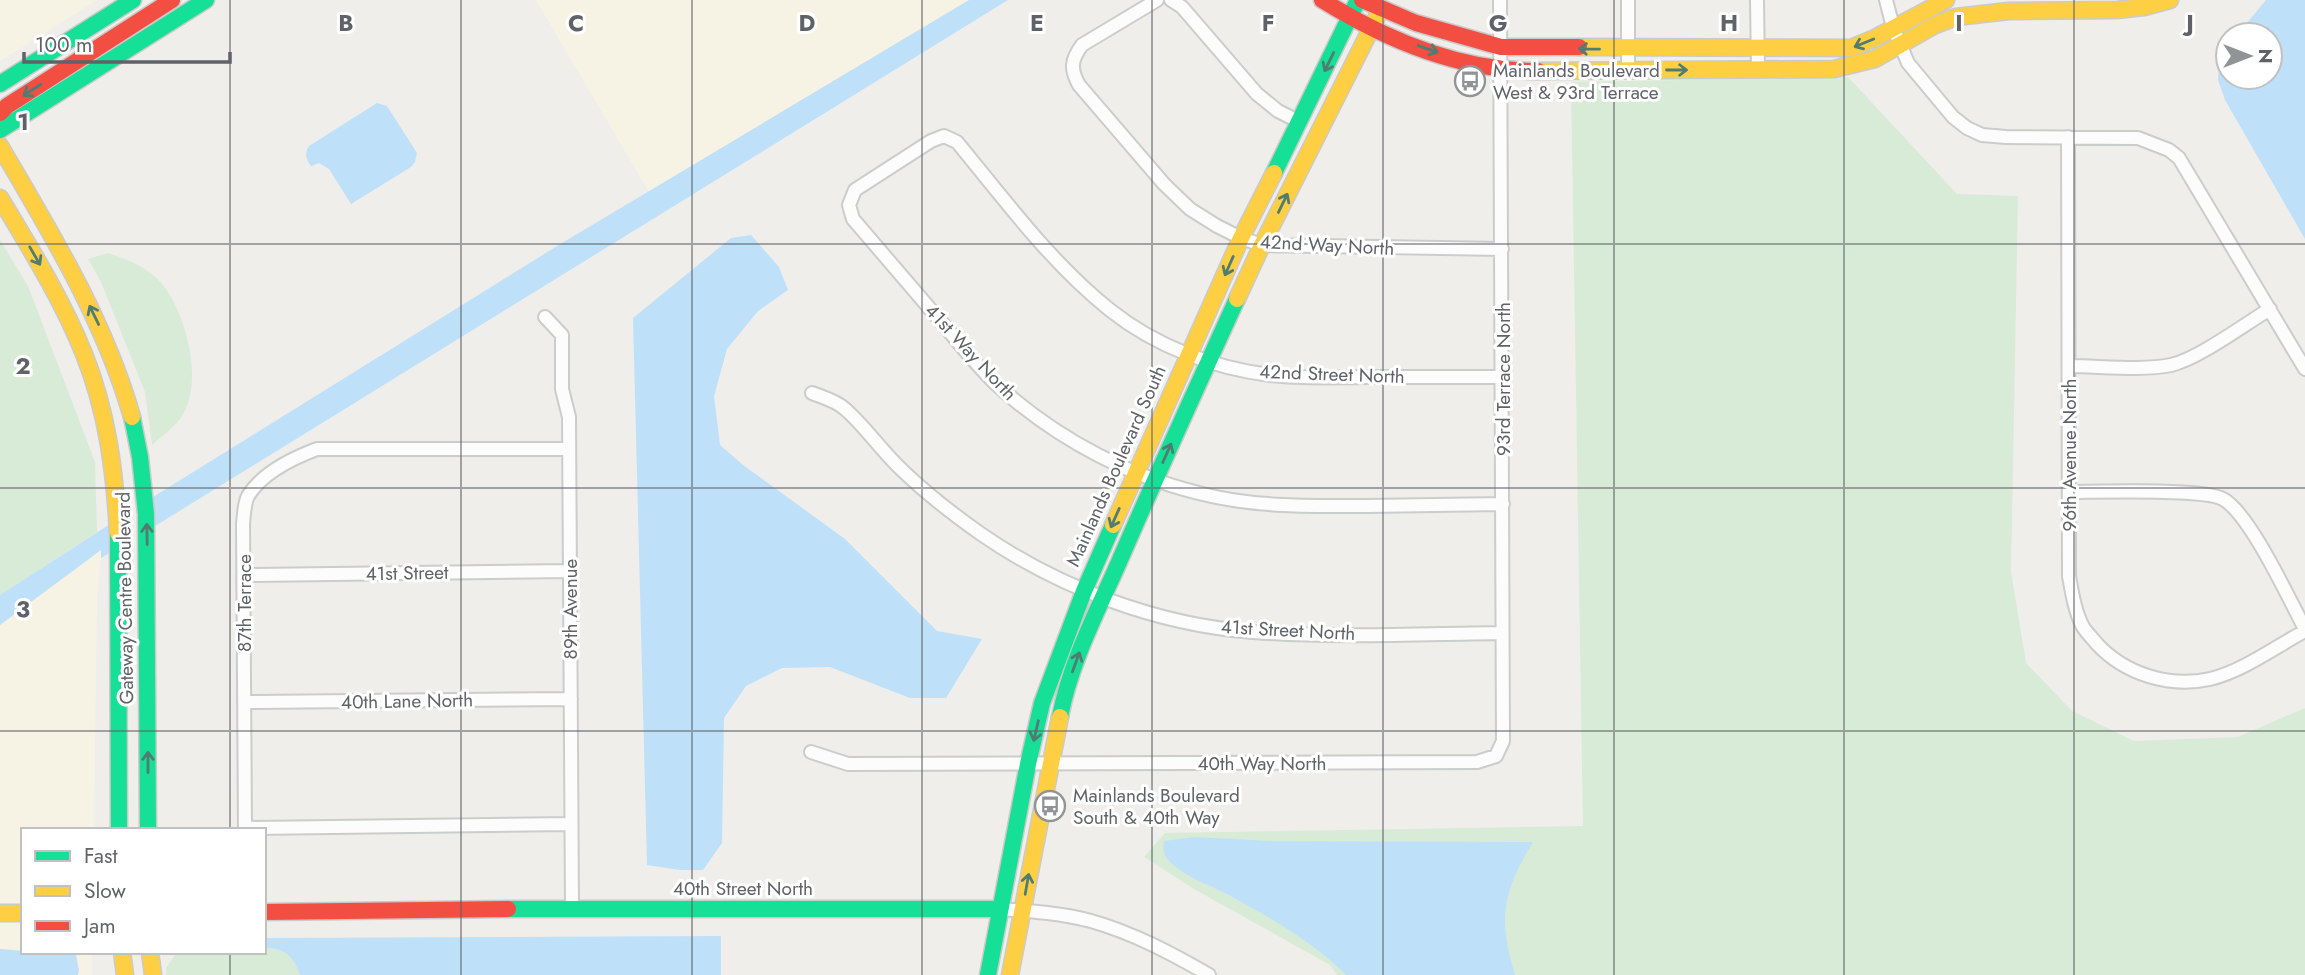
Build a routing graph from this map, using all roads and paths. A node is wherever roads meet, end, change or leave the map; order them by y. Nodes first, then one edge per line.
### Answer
1 (133, 0) edge
2 (172, 0) edge
3 (206, 0) edge
4 (1157, 0) edge
5 (1171, 0) edge
6 (1322, 0) edge
7 (1360, 0) edge
8 (1500, 0) edge
9 (1628, 0) edge
10 (1758, 0) edge
11 (1886, 0) edge
12 (1946, 0) edge
13 (2170, 0) edge
14 (2012, 6) edge
15 (1381, 9) junction
16 (1350, 19) junction
17 (1371, 27) junction
18 (1893, 27) junction
19 (1899, 44) junction
20 (1501, 47) junction
21 (1628, 49) junction
22 (1758, 49) junction
23 (1501, 69) junction
24 (1758, 69) junction
25 (1628, 70) junction
26 (0, 84) edge
27 (0, 114) edge
28 (1300, 122) junction
29 (0, 130) edge
30 (2068, 137) junction
31 (957, 142) joint
32 (0, 146) edge
33 (0, 198) edge
34 (1241, 238) junction
35 (1262, 245) junction
36 (1502, 249) junction
37 (2270, 309) junction
38 (545, 317) dead end
39 (1189, 355) junction
40 (1208, 361) junction
41 (2069, 366) junction
42 (2305, 369) edge
43 (1503, 376) junction
44 (812, 393) dead end
45 (569, 449) junction
46 (139, 458) junction
47 (111, 464) junction
48 (1135, 472) junction
49 (1155, 480) junction
50 (2069, 492) junction
51 (1503, 504) junction
52 (570, 571) junction
53 (244, 575) junction
54 (1084, 591) junction
55 (1103, 598) junction
56 (2305, 630) edge
57 (1502, 633) junction
58 (570, 699) junction
59 (244, 702) junction
60 (811, 752) dead end
61 (1496, 756) joint
62 (1028, 764) junction
63 (1049, 764) junction
64 (571, 824) junction
65 (119, 828) edge
66 (148, 828) edge
67 (245, 828) edge
68 (266, 829) edge
69 (572, 908) junction
70 (999, 909) junction
71 (1022, 911) junction
72 (266, 912) edge
73 (0, 914) edge
74 (21, 914) edge
75 (122, 954) edge
76 (150, 954) edge
77 (125, 975) edge
78 (153, 975) edge
79 (988, 975) edge
80 (1010, 975) edge
81 (1209, 975) edge

1 - 26 main road
2 -> 27 main road
3 - 29 main road
4 - 34 street, 42nd Way North
5 - 28 street
6 - 16 main road
7 - 15 main road
7 - 16 main road, Mainlands Boulevard South
8 - 20 street, 93rd Terrace North
9 - 21 street
10 - 22 street
11 - 18 street
12 - 18 main road
13 - 14 main road
14 - 19 main road
15 - 17 main road
15 - 20 main road
16 - 17 main road
16 -> 28 main road, Mainlands Boulevard South
17 -> 23 main road
35 -> 17 main road
18 - 19 street
18 -> 22 main road
19 - 24 main road
19 - 30 street
21 -> 20 main road
20 - 23 street, 93rd Terrace North
21 - 22 main road
21 - 25 street
22 - 24 street
23 - 25 main road
23 - 36 street, 93rd Terrace North
25 -> 24 main road
28 - 34 main road, Mainlands Boulevard South
30 - 37 street
30 - 41 street, 96th Avenue North
31 - 39 street, 42nd Street North
31 - 48 street, 41st Way North
46 -> 32 main road, Gateway Centre Boulevard
33 -> 47 main road, Gateway Centre Boulevard
34 - 35 street, 42nd Way North
34 -> 39 main road, Mainlands Boulevard South
35 - 36 street, 42nd Way North
35 - 40 main road
36 - 43 street, 93rd Terrace North
37 - 41 street
37 - 42 street
38 - 45 street, 89th Avenue
39 - 40 street, 42nd Street North
39 - 48 main road, Mainlands Boulevard South
40 - 43 street, 42nd Street North
49 -> 40 main road
41 - 50 street, 96th Avenue North
43 - 51 street, 93rd Terrace North
44 - 54 street, 41st Street North
45 - 52 street, 89th Avenue
45 - 53 street, 87th Terrace
46 - 47 main road
66 -> 46 main road, Gateway Centre Boulevard
47 - 65 main road, Gateway Centre Boulevard
48 - 49 street, 41st Way North
48 -> 54 main road, Mainlands Boulevard South
49 - 51 street, 41st Way North
49 - 55 main road
50 - 56 street
50 - 56 street, 96th Avenue North
51 - 57 street, 93rd Terrace North
52 - 53 street, 41st Street
52 - 58 street, 89th Avenue
53 - 59 street, 87th Terrace
54 - 55 street, 41st Street North
54 -> 62 main road, Mainlands Boulevard South
55 - 57 street, 41st Street North
63 -> 55 main road
57 - 61 street, 93rd Terrace North
58 - 59 street, 40th Lane North
58 - 64 street, 89th Avenue
59 - 67 street, 87th Terrace
60 - 62 street, 40th Way North
61 - 63 street, 40th Way North
62 - 63 street, 40th Way North
62 - 70 main road, Mainlands Boulevard South
71 -> 63 main road
64 - 68 street
64 - 69 street, 89th Avenue
69 - 70 main road, 40th Street North
69 - 72 main road, 40th Street North
70 - 71 street, 40th Street North
70 - 79 main road, Mainlands Boulevard South
71 - 80 main road
71 - 81 street, 40th Street North
73 - 74 main road
75 - 77 main road
76 - 78 main road

